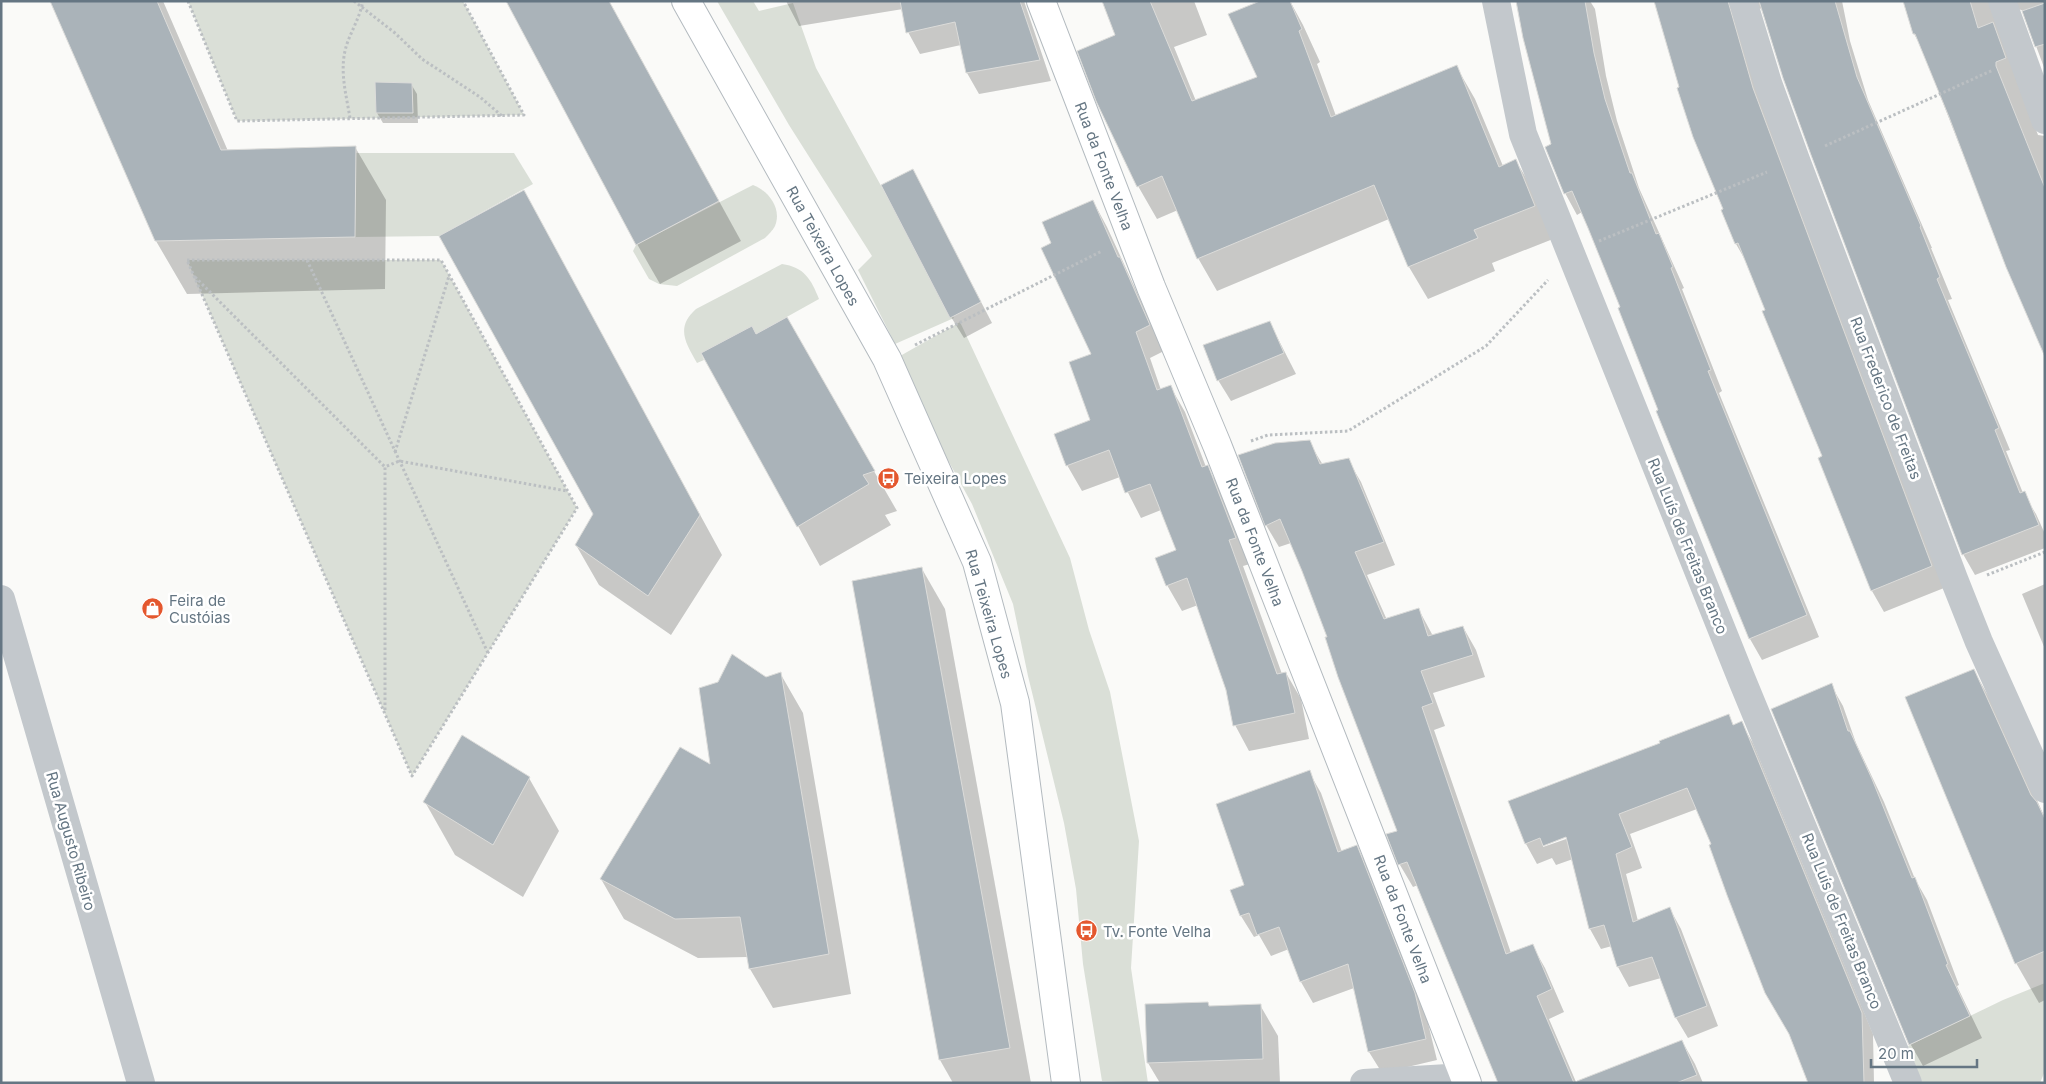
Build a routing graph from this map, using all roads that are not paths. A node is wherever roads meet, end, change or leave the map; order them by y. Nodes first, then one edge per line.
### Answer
1 (686, 1) edge
2 (1041, 1) edge
3 (1496, 1) edge
4 (1743, 1) edge
5 (2002, 1) edge
6 (2045, 120) edge
7 (1, 600) edge
8 (2045, 789) edge
9 (1466, 1080) edge
10 (141, 1083) edge
11 (1066, 1083) edge
12 (1364, 1083) edge
13 (1908, 1083) edge

1 - 11 street, Rua Teixeira Lopes
2 - 9 street, Rua da Fonte Velha
3 - 13 street, Rua Luís de Freitas Branco
4 - 8 street, Rua Frederico de Freitas
5 - 6 street
7 - 10 street, Rua Augusto Ribeiro
9 - 12 street

